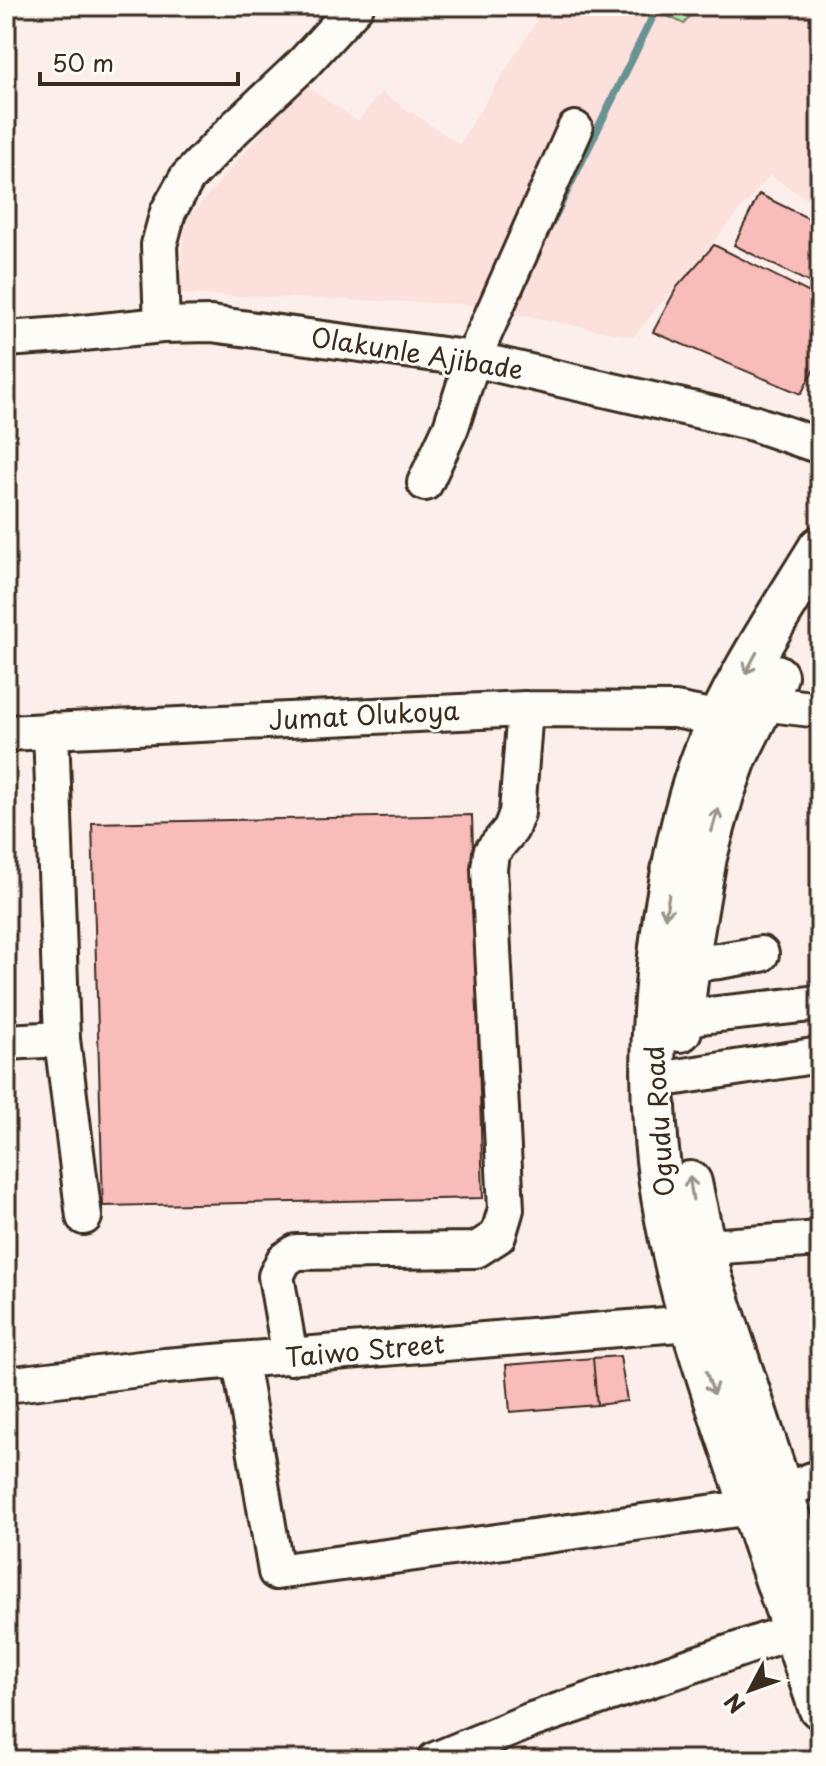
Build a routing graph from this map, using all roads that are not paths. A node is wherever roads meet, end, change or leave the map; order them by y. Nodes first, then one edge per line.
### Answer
1 (356, 6) edge
2 (575, 129) dead end
3 (162, 325) junction
4 (6, 339) edge
5 (473, 359) junction
6 (820, 446) edge
7 (425, 483) dead end
8 (820, 548) edge
9 (820, 598) edge
10 (761, 703) junction
11 (525, 709) junction
12 (820, 710) edge
13 (721, 719) junction
14 (51, 730) junction
15 (6, 733) edge
16 (761, 954) dead end
17 (689, 964) junction
18 (820, 1003) edge
19 (681, 1018) junction
20 (62, 1039) junction
21 (6, 1042) edge
22 (820, 1055) edge
23 (677, 1077) junction
24 (84, 1217) dead end
25 (820, 1239) edge
26 (688, 1249) junction
27 (707, 1322) junction
28 (290, 1357) junction
29 (240, 1361) junction
30 (6, 1385) edge
31 (820, 1477) edge
32 (766, 1500) junction
33 (811, 1621) edge
34 (820, 1707) edge
35 (435, 1760) edge

1 - 3 street
2 - 5 street
3 - 4 street, Olakunle Ajibade
3 - 5 street, Olakunle Ajibade
5 - 6 street, Olakunle Ajibade
5 - 7 street
8 -> 13 main road, Ogudu Road
9 - 10 main road, Ogudu Road
10 - 12 street
17 -> 10 main road, Ogudu Road
11 - 13 street, Jumat Olukoya
11 - 14 street, Jumat Olukoya
11 - 28 street
13 -> 26 main road, Ogudu Road
14 - 15 street, Jumat Olukoya
14 - 20 street
16 - 17 street
17 - 19 main road, Ogudu Road
18 - 19 street
19 - 23 main road, Ogudu Road
20 - 21 street
20 - 24 street
22 - 23 street
26 -> 23 main road, Ogudu Road
25 - 26 street
26 - 27 main road, Ogudu Road
27 - 28 street, Taiwo Street
27 - 32 main road, Ogudu Road
28 - 29 street, Taiwo Street
29 - 30 street, Taiwo Street
29 - 32 street
31 - 32 street
32 - 33 main road, Ogudu Road
33 - 34 main road, Ogudu Road
33 - 35 street

